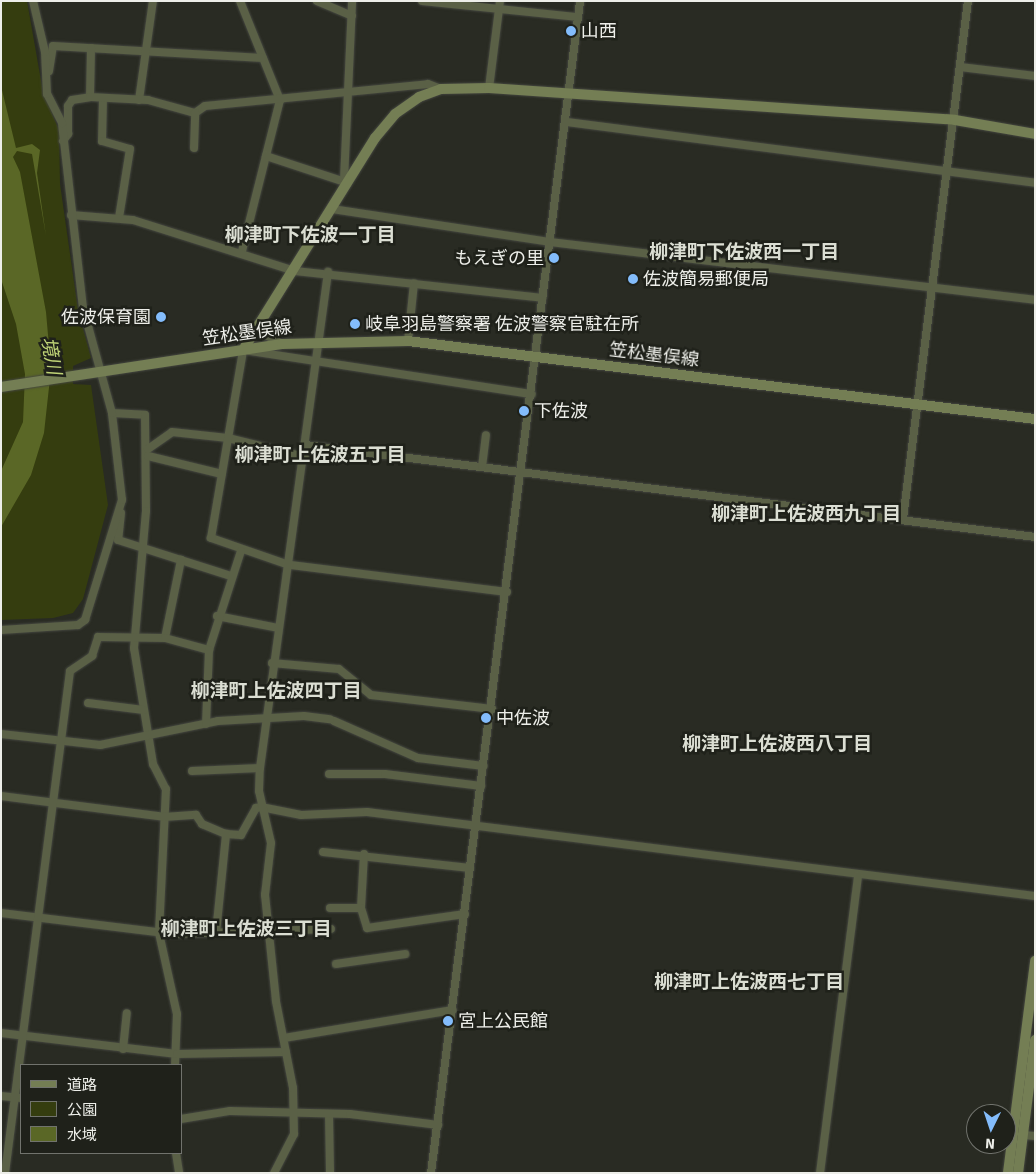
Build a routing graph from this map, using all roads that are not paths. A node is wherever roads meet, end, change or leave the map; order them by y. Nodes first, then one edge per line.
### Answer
1 (34, 1) edge
2 (39, 1) edge
3 (153, 1) edge
4 (240, 1) edge
5 (317, 1) edge
6 (352, 1) edge
7 (422, 1) edge
8 (580, 1) edge
9 (968, 1) edge
10 (500, 4) edge
11 (36, 16) junction
12 (352, 16) junction
13 (578, 17) junction
14 (91, 48) junction
15 (143, 49) junction
16 (263, 58) junction
17 (960, 67) junction
18 (45, 74) junction
19 (1035, 76) edge
20 (489, 88) junction
21 (441, 89) junction
22 (350, 92) junction
23 (570, 94) junction
24 (90, 97) junction
25 (103, 98) junction
26 (139, 100) junction
27 (280, 100) junction
28 (195, 113) junction
29 (955, 120) junction
30 (567, 122) junction
31 (1035, 134) edge
32 (63, 141) junction
33 (194, 148) dead end
34 (266, 156) junction
35 (948, 172) junction
36 (346, 182) junction
37 (1035, 183) edge
38 (332, 210) junction
39 (71, 215) junction
40 (119, 218) junction
41 (550, 242) junction
42 (242, 251) junction
43 (295, 270) junction
44 (328, 272) junction
45 (414, 283) junction
46 (932, 287) junction
47 (543, 298) junction
48 (1035, 300) edge
49 (265, 320) junction
50 (319, 341) junction
51 (408, 341) junction
52 (282, 344) junction
53 (243, 350) junction
54 (536, 356) junction
55 (316, 362) junction
56 (100, 370) junction
57 (1, 387) edge
58 (532, 394) junction
59 (917, 404) junction
60 (112, 413) junction
61 (1035, 419) edge
62 (486, 435) dead end
63 (228, 438) junction
64 (306, 445) junction
65 (148, 452) junction
66 (304, 457) junction
67 (482, 467) junction
68 (522, 472) junction
69 (222, 474) junction
70 (121, 511) junction
71 (902, 519) junction
72 (1035, 537) edge
73 (143, 549) junction
74 (241, 551) junction
75 (181, 560) junction
76 (289, 566) junction
77 (231, 576) junction
78 (507, 592) junction
79 (217, 616) junction
80 (278, 628) junction
81 (1, 630) edge
82 (134, 638) junction
83 (165, 638) junction
84 (209, 650) junction
85 (272, 663) junction
86 (88, 703) dead end
87 (492, 709) junction
88 (144, 710) junction
89 (263, 720) junction
90 (206, 724) junction
91 (1, 734) edge
92 (149, 737) junction
93 (60, 741) junction
94 (484, 766) junction
95 (260, 768) junction
96 (192, 771) dead end
97 (330, 774) dead end
98 (481, 786) junction
99 (1, 796) edge
100 (52, 802) junction
101 (262, 806) junction
102 (164, 817) junction
103 (476, 825) junction
104 (226, 834) junction
105 (323, 852) dead end
106 (364, 854) junction
107 (470, 868) junction
108 (858, 875) junction
109 (1035, 896) edge
110 (330, 908) dead end
111 (361, 908) junction
112 (1, 913) edge
113 (464, 914) junction
114 (38, 918) junction
115 (331, 929) dead end
116 (270, 932) junction
117 (159, 933) junction
118 (216, 933) junction
119 (405, 954) dead end
120 (1035, 961) edge
121 (336, 964) dead end
122 (452, 1010) junction
123 (126, 1013) dead end
124 (1, 1033) edge
125 (23, 1036) junction
126 (284, 1038) junction
127 (1035, 1040) edge
128 (123, 1049) junction
129 (286, 1052) junction
130 (177, 1054) junction
131 (21, 1064) edge
132 (176, 1064) edge
133 (20, 1073) edge
134 (1, 1096) edge
135 (18, 1098) edge
136 (294, 1113) junction
137 (329, 1114) junction
138 (182, 1118) edge
139 (438, 1125) junction
140 (1022, 1135) junction
141 (1035, 1136) edge
142 (176, 1154) edge
143 (6, 1173) edge
144 (179, 1173) edge
145 (274, 1173) edge
146 (330, 1173) edge
147 (431, 1173) edge
148 (820, 1173) edge
149 (1008, 1173) edge
150 (1018, 1173) edge

1 - 11 street
2 - 11 street
3 - 15 street
4 - 16 street
5 - 12 street
6 - 12 street
7 - 10 street
8 - 13 street
9 - 17 street
10 - 13 street
10 - 20 street
11 - 18 street
12 - 22 street
13 - 23 street
14 - 15 street
14 - 18 street
14 - 24 street
15 - 16 street
15 - 26 street
16 - 27 street
17 - 19 street
17 - 29 street
18 - 32 street
20 - 21 main road
20 - 23 main road
21 - 22 street
21 - 36 main road
22 - 27 street
22 - 36 street
23 - 29 main road
23 - 30 street
24 - 25 street
24 - 32 street
25 - 26 street
25 - 40 street
26 - 28 street
27 - 28 street
27 - 34 street
28 - 33 street
29 - 31 main road
29 - 35 street
30 - 35 street
30 - 41 street
32 - 39 street
34 - 36 street
34 - 42 street
35 - 37 street
35 - 46 street
36 - 38 main road
38 - 41 street
38 - 43 main road
39 - 40 street
39 - 56 street
40 - 42 street
41 - 46 street
41 - 47 street
42 - 43 street
43 - 44 street
43 - 49 main road
44 - 45 street
44 - 50 street
45 - 47 street
45 - 51 street
46 - 48 street
46 - 59 street
47 - 54 street
49 - 52 street
49 - 53 main road
50 - 51 main road, 笠松墨俣線
50 - 52 main road, 笠松墨俣線
50 - 55 street
51 - 54 main road, 笠松墨俣線
52 - 53 main road, 笠松墨俣線
53 - 55 street
53 - 56 main road, 笠松墨俣線
53 - 63 street
54 - 58 street
54 - 59 main road, 笠松墨俣線
55 - 58 street
55 - 64 street
56 - 57 main road, 笠松墨俣線
56 - 60 street
58 - 68 street
59 - 61 main road, 笠松墨俣線
59 - 71 street
60 - 65 street
60 - 70 street
62 - 67 street
63 - 65 street
63 - 66 street
63 - 69 street
64 - 66 street
64 - 67 street
65 - 69 street
65 - 73 street
66 - 76 street
67 - 68 street
68 - 71 street
68 - 78 street
69 - 74 street
70 - 73 street
70 - 81 street
71 - 72 street
73 - 75 street
73 - 82 street
74 - 76 street
74 - 77 street
75 - 77 street
75 - 83 street
76 - 78 street
76 - 80 street
77 - 79 street
78 - 87 street
79 - 80 street
79 - 84 street
80 - 85 street
82 - 83 street
82 - 88 street
82 - 93 street
83 - 84 street
84 - 90 street
85 - 87 street
85 - 89 street
86 - 88 street
87 - 94 street
88 - 92 street
89 - 90 street
89 - 94 street
89 - 95 street
90 - 92 street
91 - 93 street
92 - 93 street
92 - 102 street
93 - 100 street
94 - 98 street
95 - 96 street
95 - 101 street
97 - 98 street
98 - 103 street
99 - 100 street
100 - 102 street
100 - 114 street
101 - 103 street
101 - 104 street
101 - 116 street
102 - 104 street
102 - 117 street
103 - 107 street
103 - 108 street
104 - 118 street
105 - 106 street
106 - 107 street
106 - 111 street
107 - 113 street
108 - 109 street
108 - 148 street
110 - 111 street
111 - 113 street
112 - 114 street
113 - 122 street
114 - 117 street
114 - 125 street
115 - 116 street
116 - 118 street
116 - 126 street
117 - 118 street
117 - 130 street
119 - 121 street
120 - 149 main road
122 - 126 street
122 - 139 street
123 - 128 street
124 - 125 street
125 - 128 street
125 - 131 street
126 - 129 street
127 - 140 main road
128 - 130 street
129 - 130 street
129 - 136 street
130 - 132 street
133 - 135 street
134 - 135 street
135 - 143 street
136 - 137 street
136 - 138 street
136 - 145 street
137 - 139 street
137 - 146 street
139 - 147 street
140 - 141 street
140 - 150 main road
142 - 144 street

